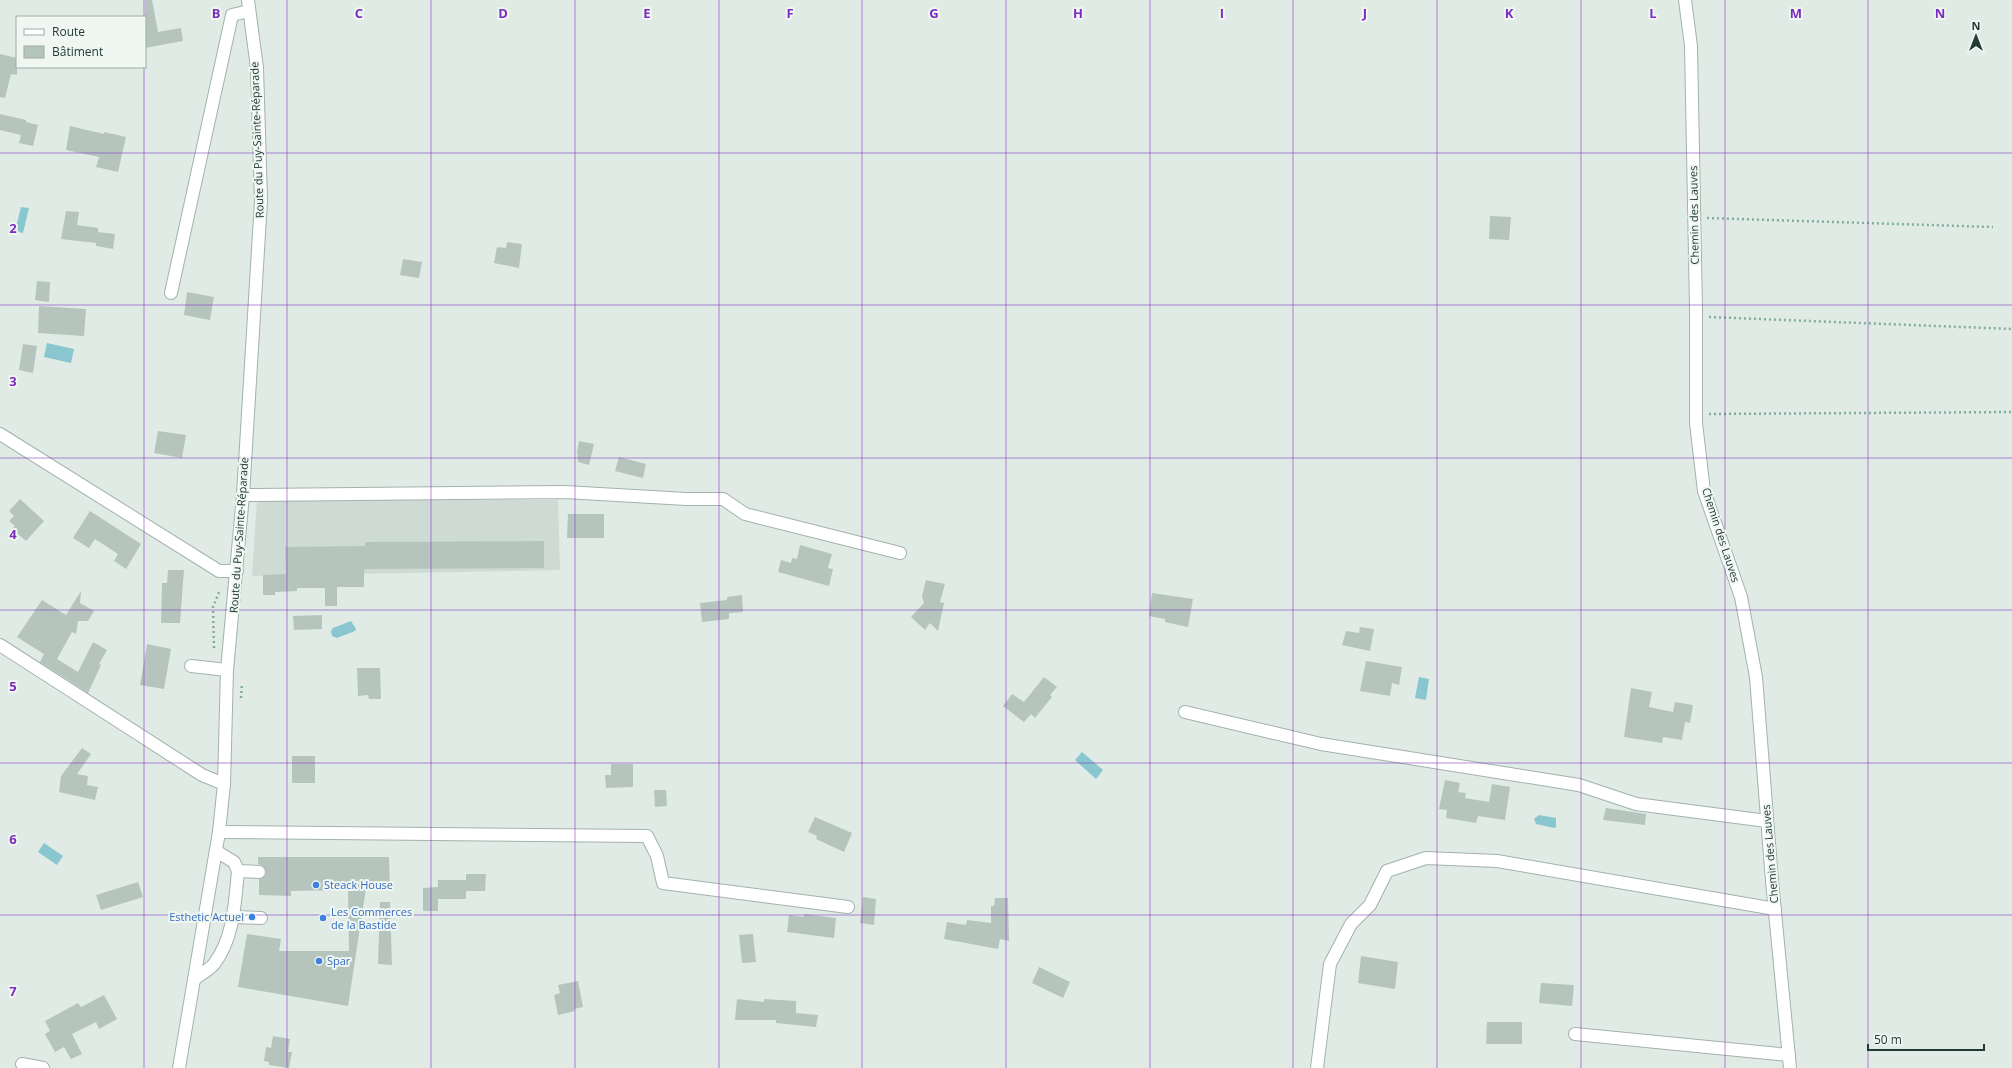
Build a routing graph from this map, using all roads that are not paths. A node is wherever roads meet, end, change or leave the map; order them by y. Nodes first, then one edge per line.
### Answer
1 (1685, 0) edge
2 (248, 6) edge
3 (171, 293) dead end
4 (0, 434) edge
5 (243, 495) junction
6 (900, 553) dead end
7 (237, 571) junction
8 (0, 645) edge
9 (191, 666) dead end
10 (227, 670) junction
11 (1185, 712) dead end
12 (224, 784) junction
13 (1767, 821) junction
14 (219, 832) junction
15 (216, 851) junction
16 (238, 871) junction
17 (259, 872) dead end
18 (848, 906) dead end
19 (1775, 909) junction
20 (232, 917) junction
21 (261, 918) dead end
22 (194, 979) junction
23 (1575, 1034) dead end
24 (1788, 1055) junction
25 (22, 1064) dead end
26 (42, 1068) edge
27 (179, 1068) edge
28 (1317, 1068) edge
29 (1790, 1068) edge

1 - 13 street, Chemin des Lauves
2 - 3 street
2 - 5 street, Route du Puy-Sainte-Réparade
4 - 7 street
5 - 6 street
5 - 7 street, Route du Puy-Sainte-Réparade
7 - 10 street, Route du Puy-Sainte-Réparade
8 - 12 street
9 - 10 street
10 - 12 street, Route du Puy-Sainte-Réparade
11 - 13 street
12 - 14 street, Route du Puy-Sainte-Réparade
13 - 19 street, Chemin des Lauves
14 - 15 street, Route du Puy-Sainte-Réparade
14 - 18 street
15 - 16 street
15 - 22 street, Route du Puy-Sainte-Réparade
16 - 17 street
16 - 20 street
19 - 24 street, Chemin des Lauves
19 - 28 street
20 - 21 street
20 - 22 street
22 - 27 street, Route du Puy-Sainte-Réparade
23 - 24 street
24 - 29 street, Chemin des Lauves
25 - 26 street

